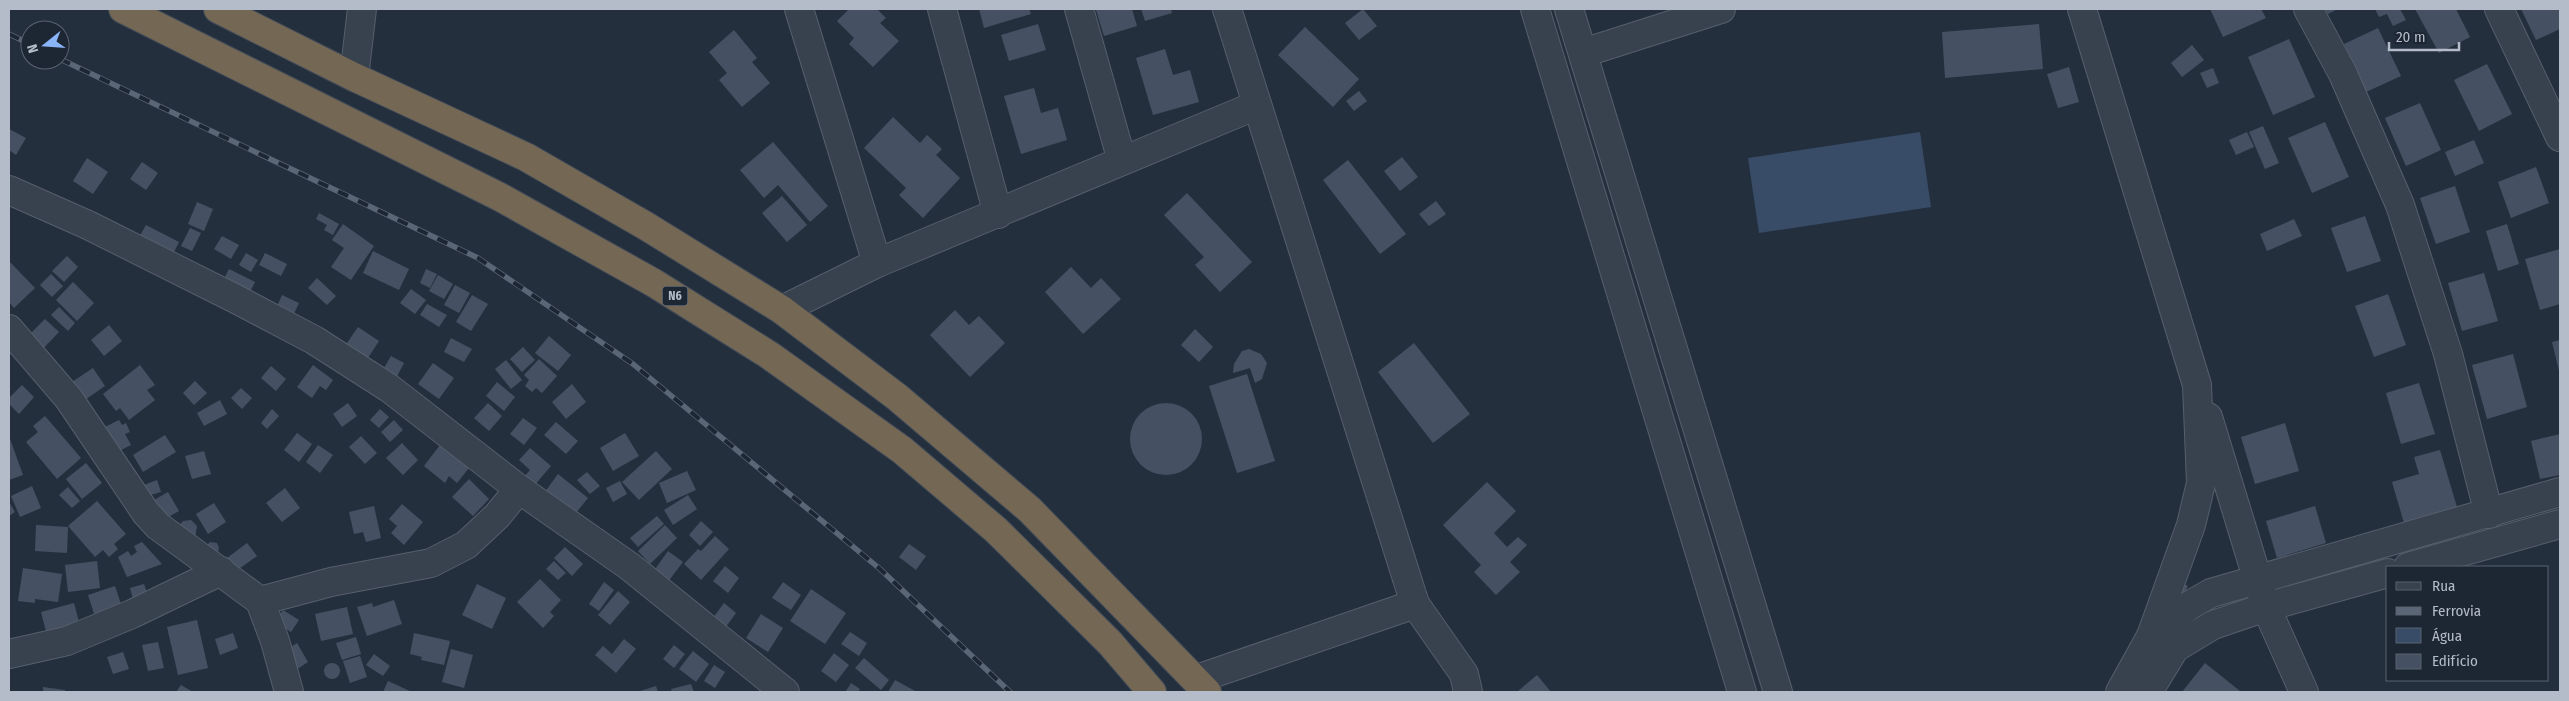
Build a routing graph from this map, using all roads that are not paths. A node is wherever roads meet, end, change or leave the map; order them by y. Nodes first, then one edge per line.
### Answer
1 (123, 9) edge
2 (362, 9) edge
3 (799, 9) edge
4 (942, 9) edge
5 (1080, 9) edge
6 (1227, 9) edge
7 (1535, 9) edge
8 (1570, 9) edge
9 (1721, 9) edge
10 (2082, 9) edge
11 (2308, 9) edge
12 (2499, 9) edge
13 (234, 12) edge
14 (1583, 53) junction
15 (354, 77) junction
16 (1257, 105) junction
17 (2560, 137) edge
18 (1122, 161) junction
19 (9, 190) edge
20 (998, 214) junction
21 (876, 263) junction
22 (782, 310) junction
23 (9, 328) edge
24 (2198, 385) junction
25 (519, 489) junction
26 (2560, 492) edge
27 (2533, 500) junction
28 (2489, 514) junction
29 (2551, 526) edge
30 (2422, 533) junction
31 (2351, 554) junction
32 (2420, 564) edge
33 (220, 571) junction
34 (2386, 574) edge
35 (2258, 580) junction
36 (2360, 581) junction
37 (260, 601) junction
38 (1416, 604) junction
39 (2266, 607) junction
40 (2151, 636) junction
41 (9, 654) edge
42 (1202, 686) edge
43 (775, 690) edge
44 (289, 692) edge
45 (1152, 692) edge
46 (1468, 692) edge
47 (1742, 692) edge
48 (1778, 692) edge
49 (2120, 692) edge
50 (2148, 692) edge
51 (2304, 692) edge

1 - 45 highway, N6
2 - 15 street
3 - 21 street
4 - 20 street
5 - 18 street
6 - 16 street
7 - 47 street
8 - 14 street
9 - 14 street
10 - 24 street
11 - 28 street
12 - 17 street
13 - 15 highway
14 - 48 street
15 - 22 highway
16 - 18 street
16 - 38 street
18 - 20 street
19 - 25 street
20 - 21 street
21 - 22 street
22 - 42 highway
23 - 33 street
24 - 35 street
24 - 40 street
25 - 37 street
25 - 43 street
26 - 27 street
27 - 28 street
27 - 29 street
28 - 30 street
29 - 32 street
30 - 31 street
30 - 32 street
31 - 35 street
31 - 36 street
33 - 37 street
33 - 41 street
34 - 36 street
35 - 39 street
35 - 40 street
36 - 39 street
37 - 44 street
38 - 42 street
38 - 46 street
39 - 50 street
39 - 51 street
40 - 49 street

